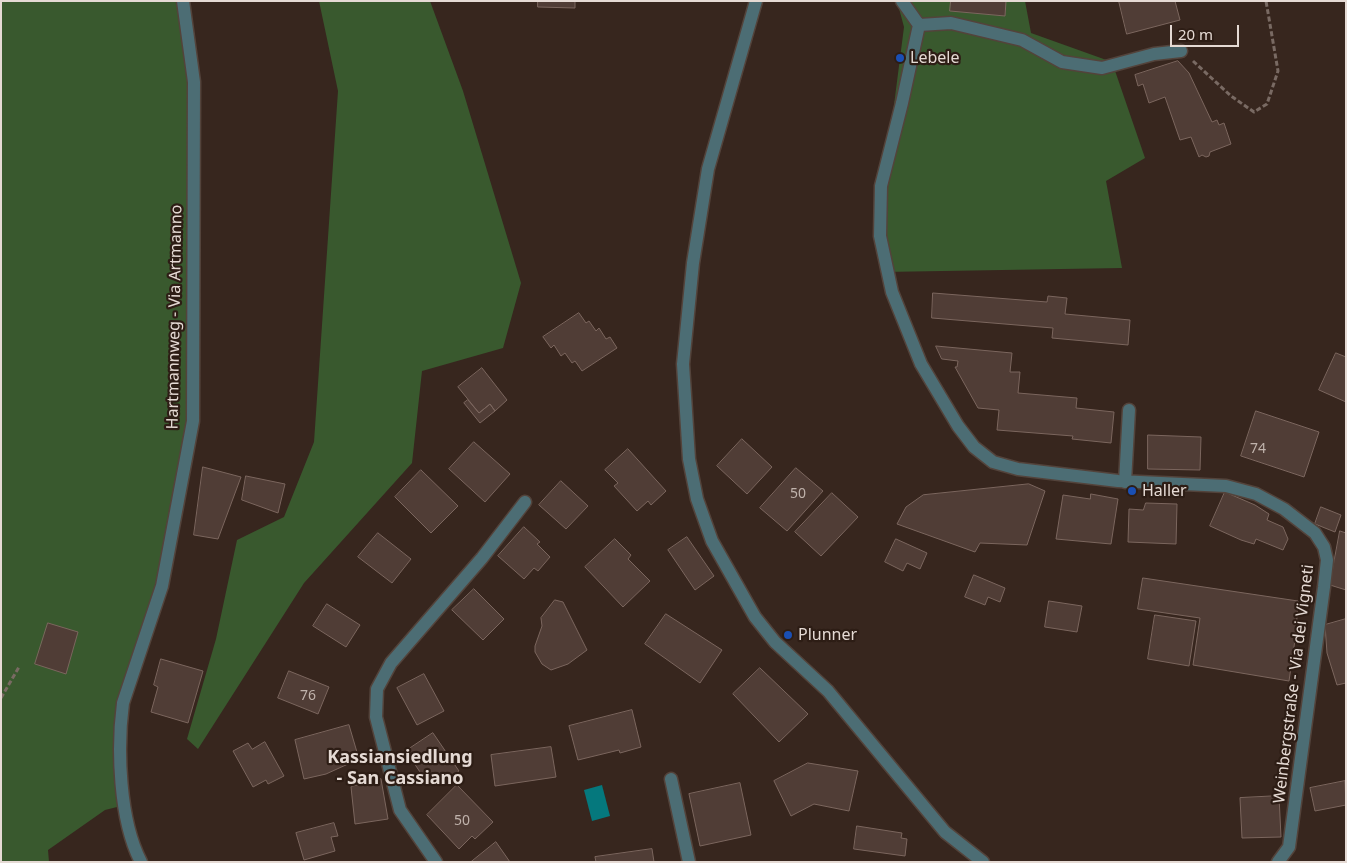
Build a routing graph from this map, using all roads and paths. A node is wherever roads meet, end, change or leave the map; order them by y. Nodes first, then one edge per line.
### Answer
1 (183, 1) edge
2 (756, 1) edge
3 (902, 1) edge
4 (1266, 1) edge
5 (919, 25) junction
6 (1181, 51) joint
7 (1129, 410) dead end
8 (1125, 482) junction
9 (524, 502) dead end
10 (19, 667) dead end
11 (1, 698) edge
12 (672, 779) dead end
13 (141, 862) edge
14 (436, 862) edge
15 (689, 862) edge
16 (982, 862) edge
17 (1278, 862) edge

1 - 13 street, Hartmannweg - Via Artmanno
2 - 16 street
3 - 5 street
4 - 6 path
5 - 6 street
5 - 8 street, Weinbergstraße - Via dei Vigneti
7 - 8 street
8 - 17 street, Weinbergstraße - Via dei Vigneti
9 - 14 street
10 - 11 path
12 - 15 street

